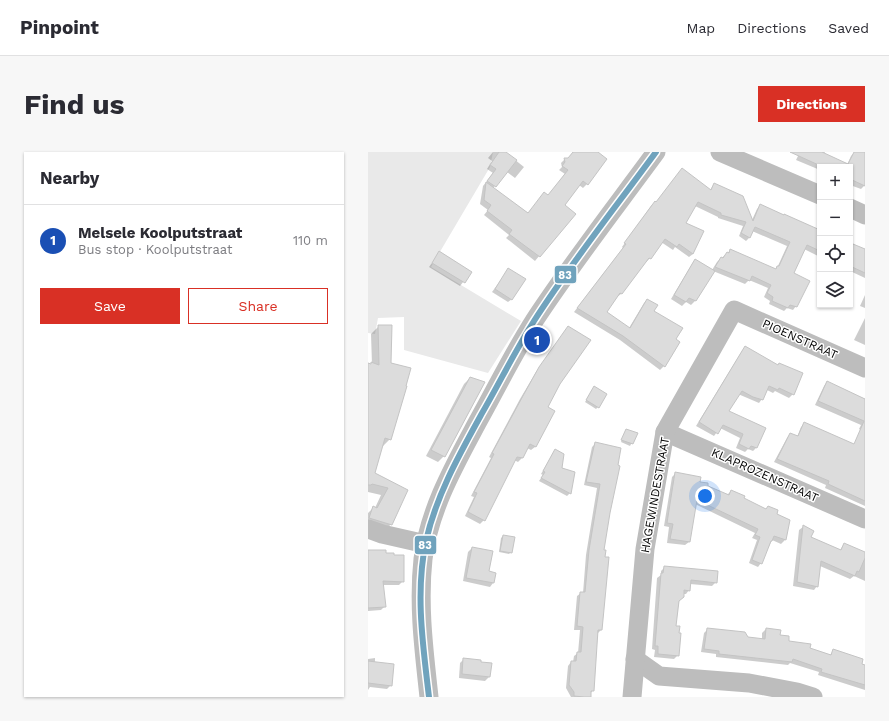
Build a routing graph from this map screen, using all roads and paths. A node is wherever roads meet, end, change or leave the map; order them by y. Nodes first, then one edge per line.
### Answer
1 (656, 152) edge
2 (720, 152) edge
3 (817, 194) edge
4 (853, 209) edge
5 (865, 214) edge
6 (734, 310) joint
7 (865, 368) edge
8 (665, 432) junction
9 (865, 519) edge
10 (368, 529) edge
11 (426, 544) junction
12 (635, 659) junction
13 (429, 697) edge
14 (632, 697) edge
15 (813, 697) edge

1 - 11 street
2 - 3 street
4 - 5 street
6 - 7 street, PIOENSTRAAT
6 - 8 street, HAGEWINDESTRAAT
8 - 9 street, KLAPROZENSTRAAT
8 - 12 street, HAGEWINDESTRAAT
10 - 11 street
11 - 13 street
12 - 14 street, HAGEWINDESTRAAT
12 - 15 street

